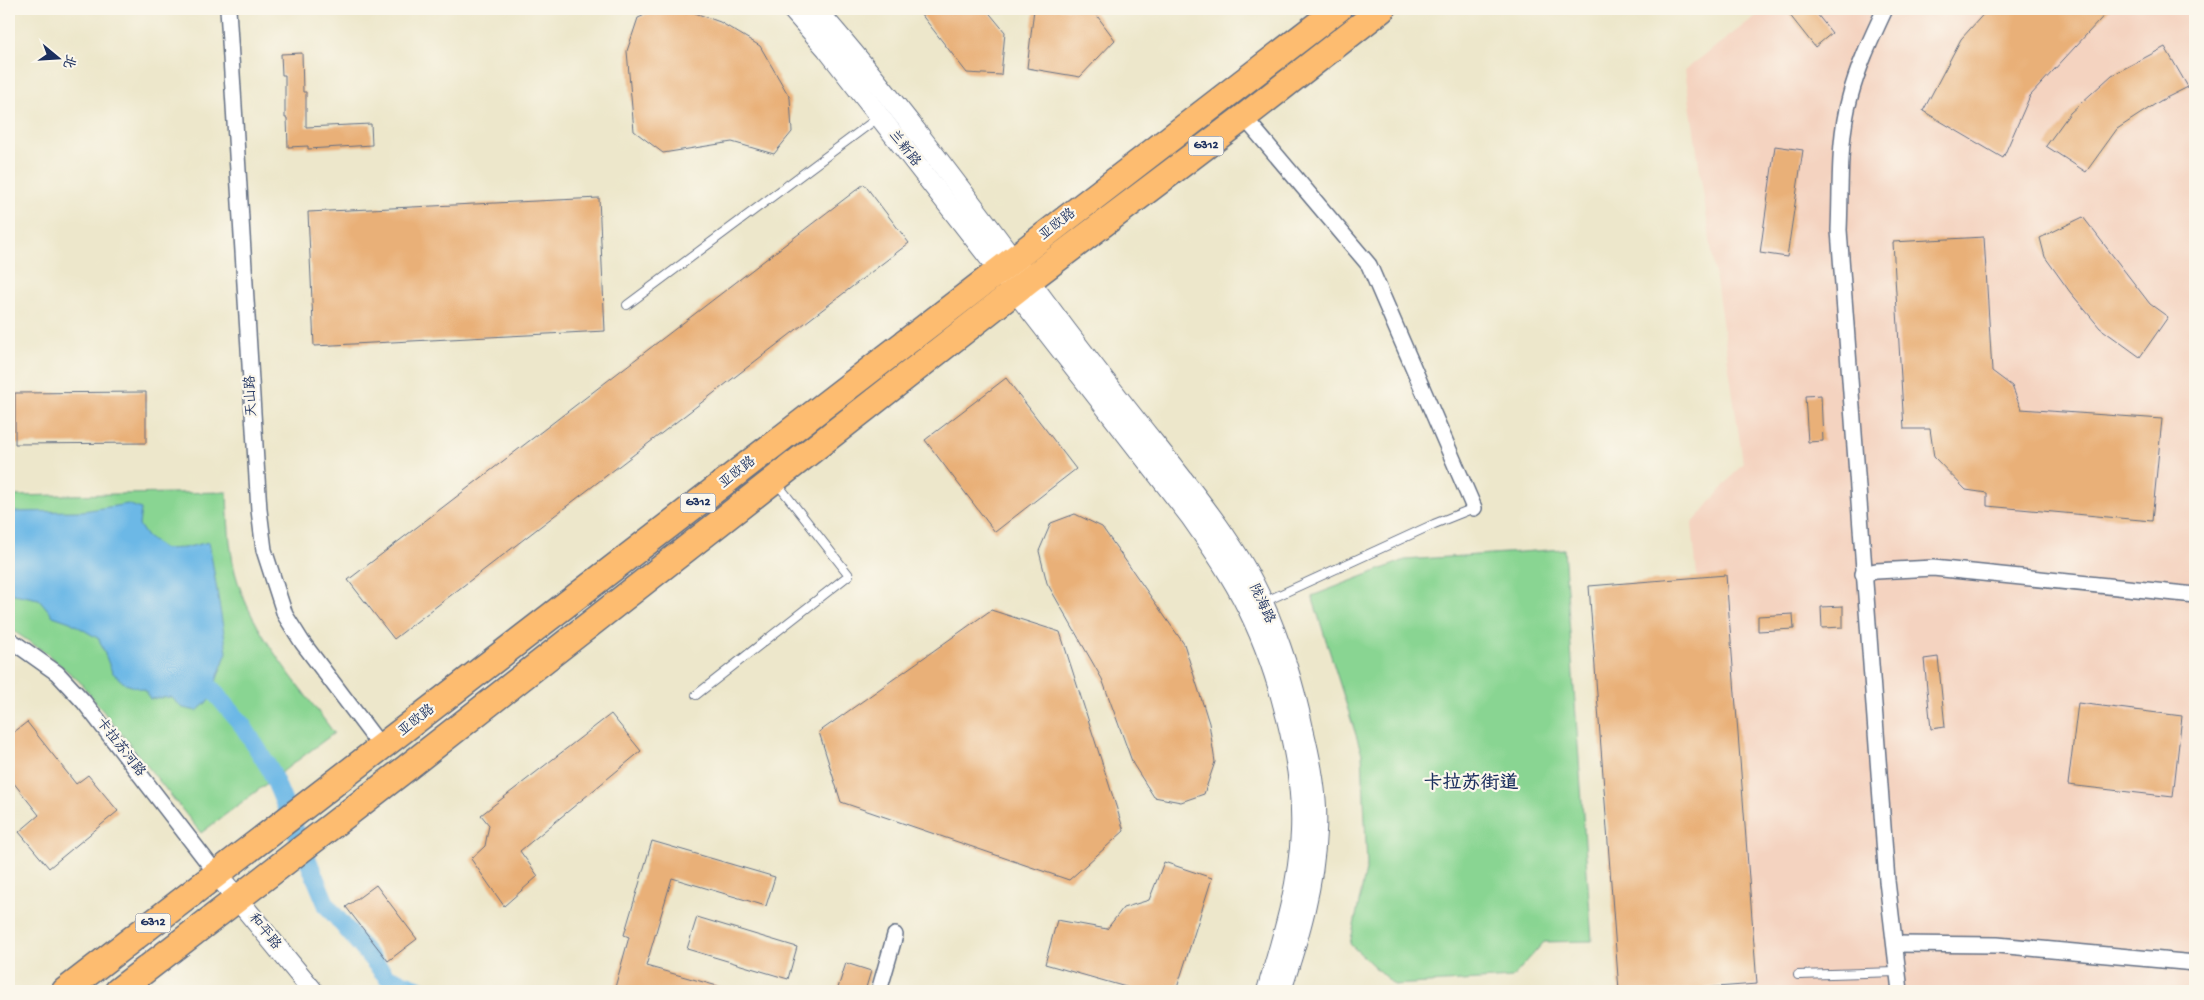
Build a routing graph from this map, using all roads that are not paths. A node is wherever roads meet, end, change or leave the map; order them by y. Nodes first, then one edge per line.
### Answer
1 (228, 9) edge
2 (792, 9) edge
3 (816, 9) edge
4 (1338, 9) edge
5 (1382, 9) edge
6 (1885, 9) edge
7 (887, 110) junction
8 (1244, 117) junction
9 (1006, 265) junction
10 (1022, 286) junction
11 (627, 306) dead end
12 (774, 478) junction
13 (1474, 508) joint
14 (1863, 574) junction
15 (2195, 595) edge
16 (1256, 606) junction
17 (9, 639) edge
18 (696, 695) dead end
19 (382, 748) junction
20 (216, 873) junction
21 (238, 900) junction
22 (896, 935) dead end
23 (1895, 944) junction
24 (2195, 964) edge
25 (1897, 972) junction
26 (1798, 975) dead end
27 (65, 991) edge
28 (118, 991) edge
29 (313, 991) edge
30 (879, 991) edge
31 (1267, 991) edge
32 (1281, 991) edge
33 (1900, 991) edge

1 - 19 street, 天山路
2 - 7 street, 兰新路
3 - 7 street, 兰新路
4 - 9 highway, 亚欧路 / G312
5 - 8 highway, 亚欧路 / G312
6 - 14 street
7 - 9 street, 兰新路
7 - 11 lane
8 - 10 highway, 亚欧路 / G312
8 - 13 street
9 - 10 street, 兰新路
9 - 19 highway, 亚欧路 / G312
10 - 12 highway, 亚欧路 / G312
10 - 16 street, 陇海路
12 - 18 lane
12 - 21 highway, 亚欧路 / G312
13 - 16 lane
14 - 15 street
14 - 23 street
16 - 31 street, 陇海路
16 - 32 street, 陇海路
17 - 20 street, 卡拉苏河路
19 - 20 highway, 亚欧路 / G312
20 - 21 street, 和平路
20 - 27 highway, 亚欧路 / G312
21 - 28 highway, 亚欧路 / G312
21 - 29 street, 和平路
22 - 30 street
23 - 24 street
23 - 25 street
25 - 26 lane
25 - 33 street

